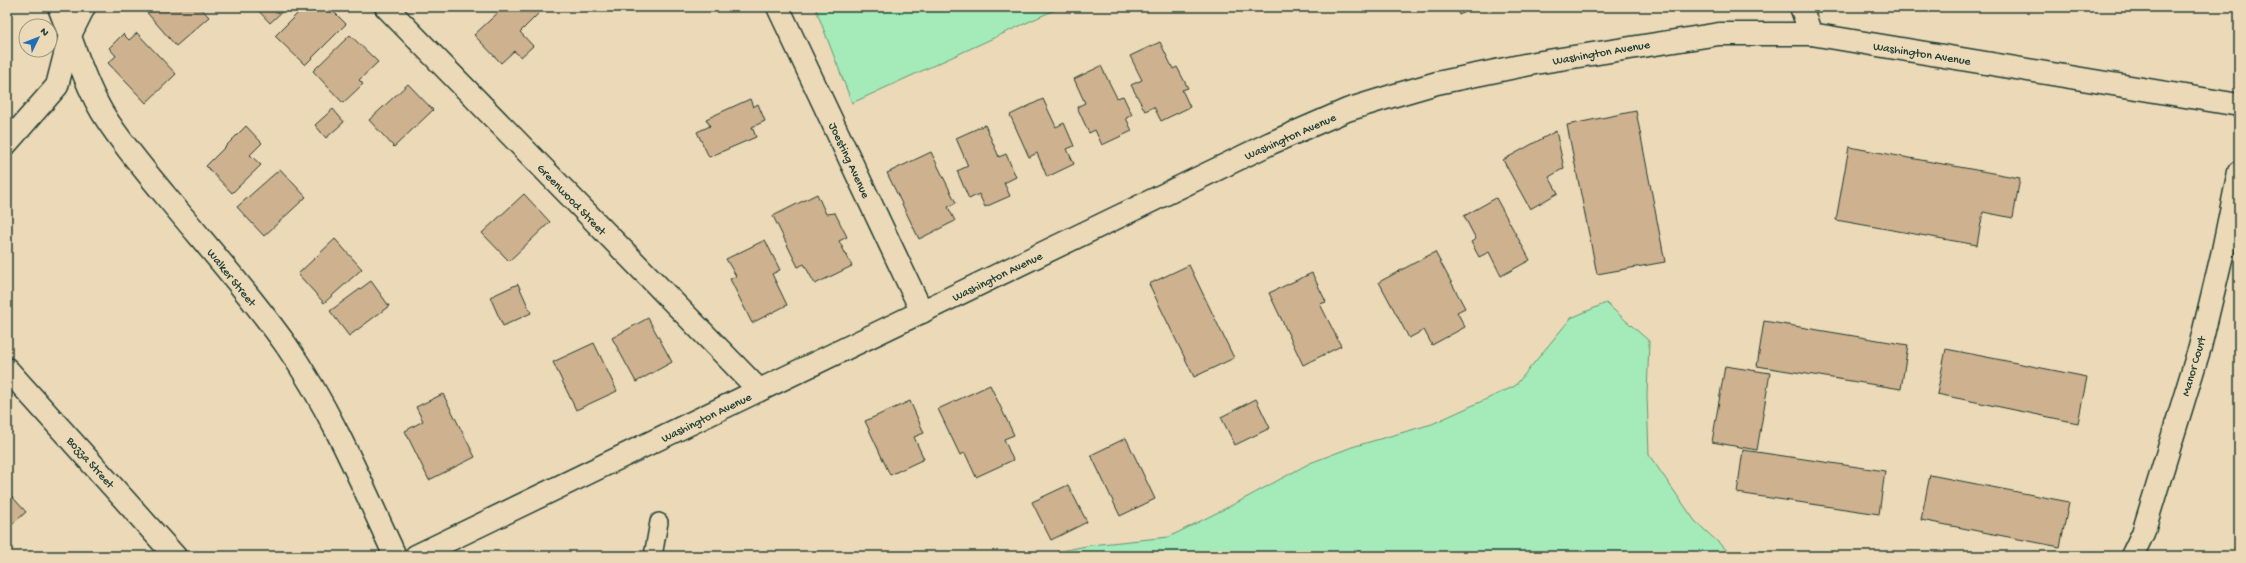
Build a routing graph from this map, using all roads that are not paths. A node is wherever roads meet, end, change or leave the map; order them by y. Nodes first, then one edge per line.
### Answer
1 (59, 7) edge
2 (84, 7) edge
3 (386, 7) edge
4 (778, 7) edge
5 (1801, 7) edge
6 (1811, 34) junction
7 (70, 36) junction
8 (2239, 105) edge
9 (7, 143) edge
10 (2239, 172) edge
11 (922, 312) junction
12 (7, 369) edge
13 (759, 390) junction
14 (659, 522) dead end
15 (174, 556) edge
16 (395, 556) edge
17 (416, 556) edge
18 (653, 556) edge
19 (2132, 556) edge

1 - 7 street, Walker Street
2 - 7 street
3 - 13 street, Greenwood Street
4 - 11 street, Joesting Avenue
5 - 6 street
6 - 8 street, Washington Avenue
6 - 11 street, Washington Avenue
7 - 9 street
7 - 16 street, Walker Street
10 - 19 street, Manor Court
11 - 13 street, Washington Avenue
12 - 15 street, Bozza Street
13 - 17 street, Washington Avenue
14 - 18 lane

